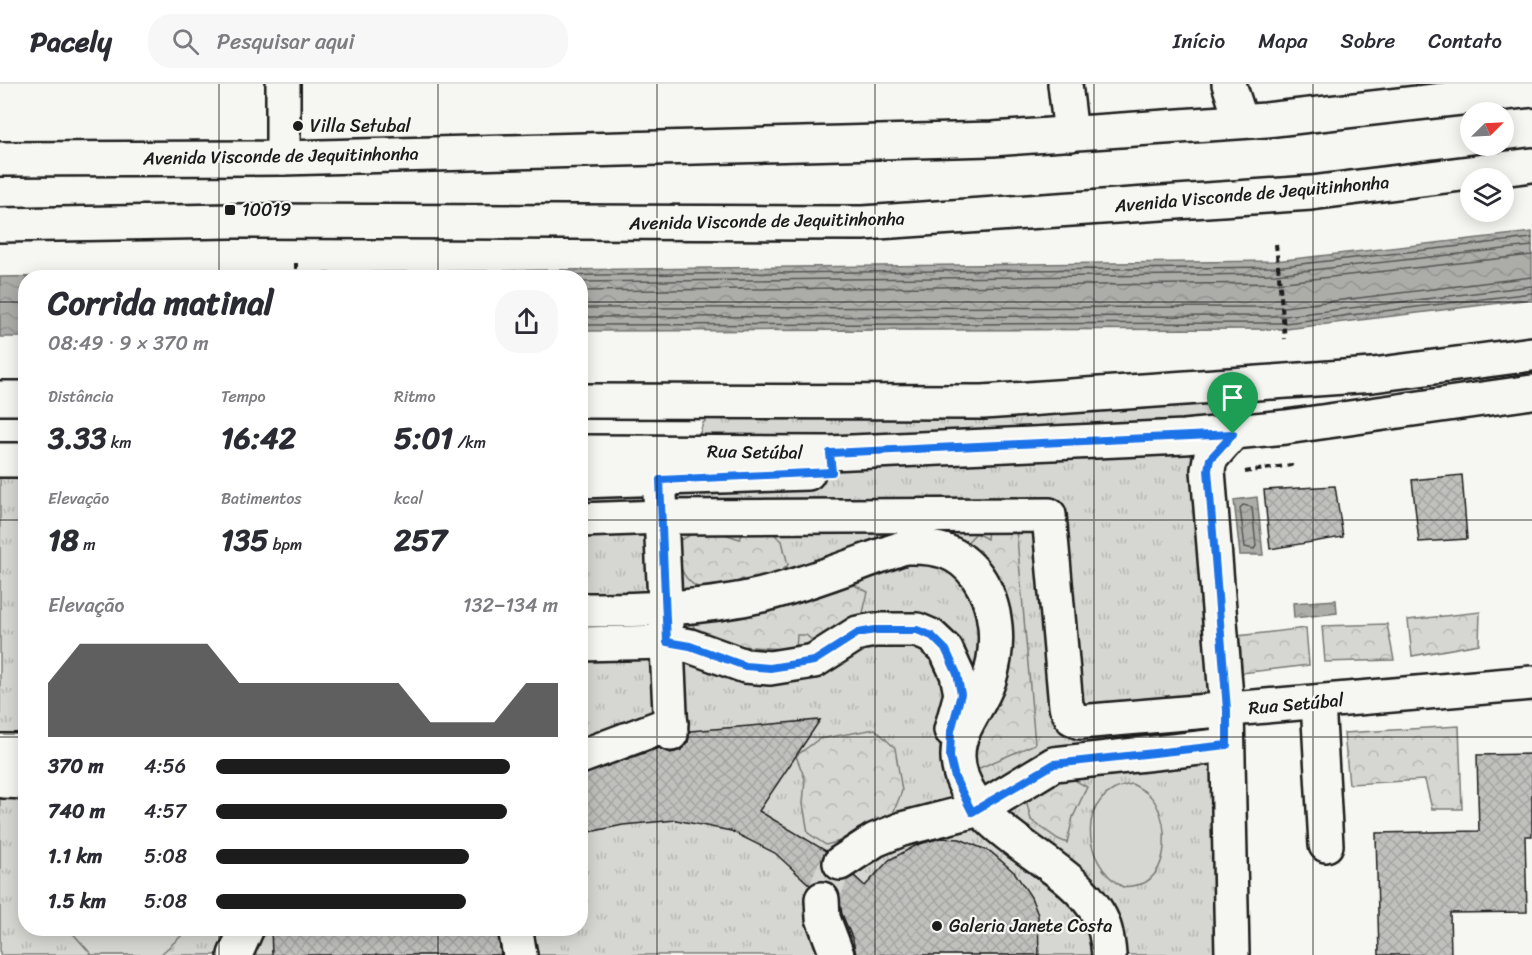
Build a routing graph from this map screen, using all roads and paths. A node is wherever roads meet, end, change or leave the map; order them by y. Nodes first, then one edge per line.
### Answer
1 (283, 84) edge
2 (1065, 84) edge
3 (1229, 84) edge
4 (1532, 90) edge
5 (1241, 121) junction
6 (1071, 135) junction
7 (283, 158) junction
8 (0, 159) edge
9 (1532, 165) edge
10 (0, 225) edge
11 (1276, 244) dead end
12 (296, 263) dead end
13 (296, 270) edge
14 (1285, 339) dead end
15 (1532, 354) edge
16 (1532, 392) edge
17 (0, 398) edge
18 (18, 398) edge
19 (588, 401) edge
20 (1233, 434) junction
21 (1184, 437) junction
22 (588, 452) edge
23 (830, 453) junction
24 (1294, 458) dead end
25 (0, 460) edge
26 (18, 460) edge
27 (1208, 474) junction
28 (660, 480) junction
29 (588, 482) edge
30 (661, 517) junction
31 (588, 520) edge
32 (588, 610) edge
33 (665, 610) junction
34 (667, 642) junction
35 (588, 644) edge
36 (1532, 683) edge
37 (1227, 710) junction
38 (1318, 716) junction
39 (1227, 745) junction
40 (588, 754) edge
41 (976, 810) junction
42 (1326, 845) dead end
43 (840, 863) tunnel mouth
44 (822, 899) tunnel mouth
45 (243, 936) edge
46 (516, 936) edge
47 (235, 955) edge
48 (520, 955) edge
49 (837, 955) edge
50 (1109, 955) edge
51 (1232, 955) edge

1 - 7 street
2 - 6 street
3 - 5 street
4 - 5 street, Avenida Visconde de Jequitinhonha
5 - 6 street, Avenida Visconde de Jequitinhonha
6 - 7 street, Avenida Visconde de Jequitinhonha
7 - 8 street, Avenida Visconde de Jequitinhonha
9 - 10 street, Avenida Visconde de Jequitinhonha
11 - 14 path
12 - 13 path
15 - 19 street
16 - 20 street
17 - 18 street
20 - 21 street
20 - 27 street
21 - 23 street, Rua Setúbal
21 - 27 street, Rua Setúbal
22 - 23 street, Rua Setúbal
23 - 28 street
24 - 27 path
25 - 26 street
27 - 37 street, Rua Setúbal
28 - 29 street
28 - 30 street
30 - 31 street
30 - 33 street
30 - 37 street
32 - 33 street
33 - 34 street
33 - 41 street
34 - 35 street
34 - 40 street
34 - 41 street
36 - 38 street, Rua Setúbal
37 - 38 street, Rua Setúbal
37 - 39 street
38 - 42 street
39 - 41 street
39 - 51 street
41 - 43 street
41 - 50 street
44 - 49 street
45 - 47 street
46 - 48 street

